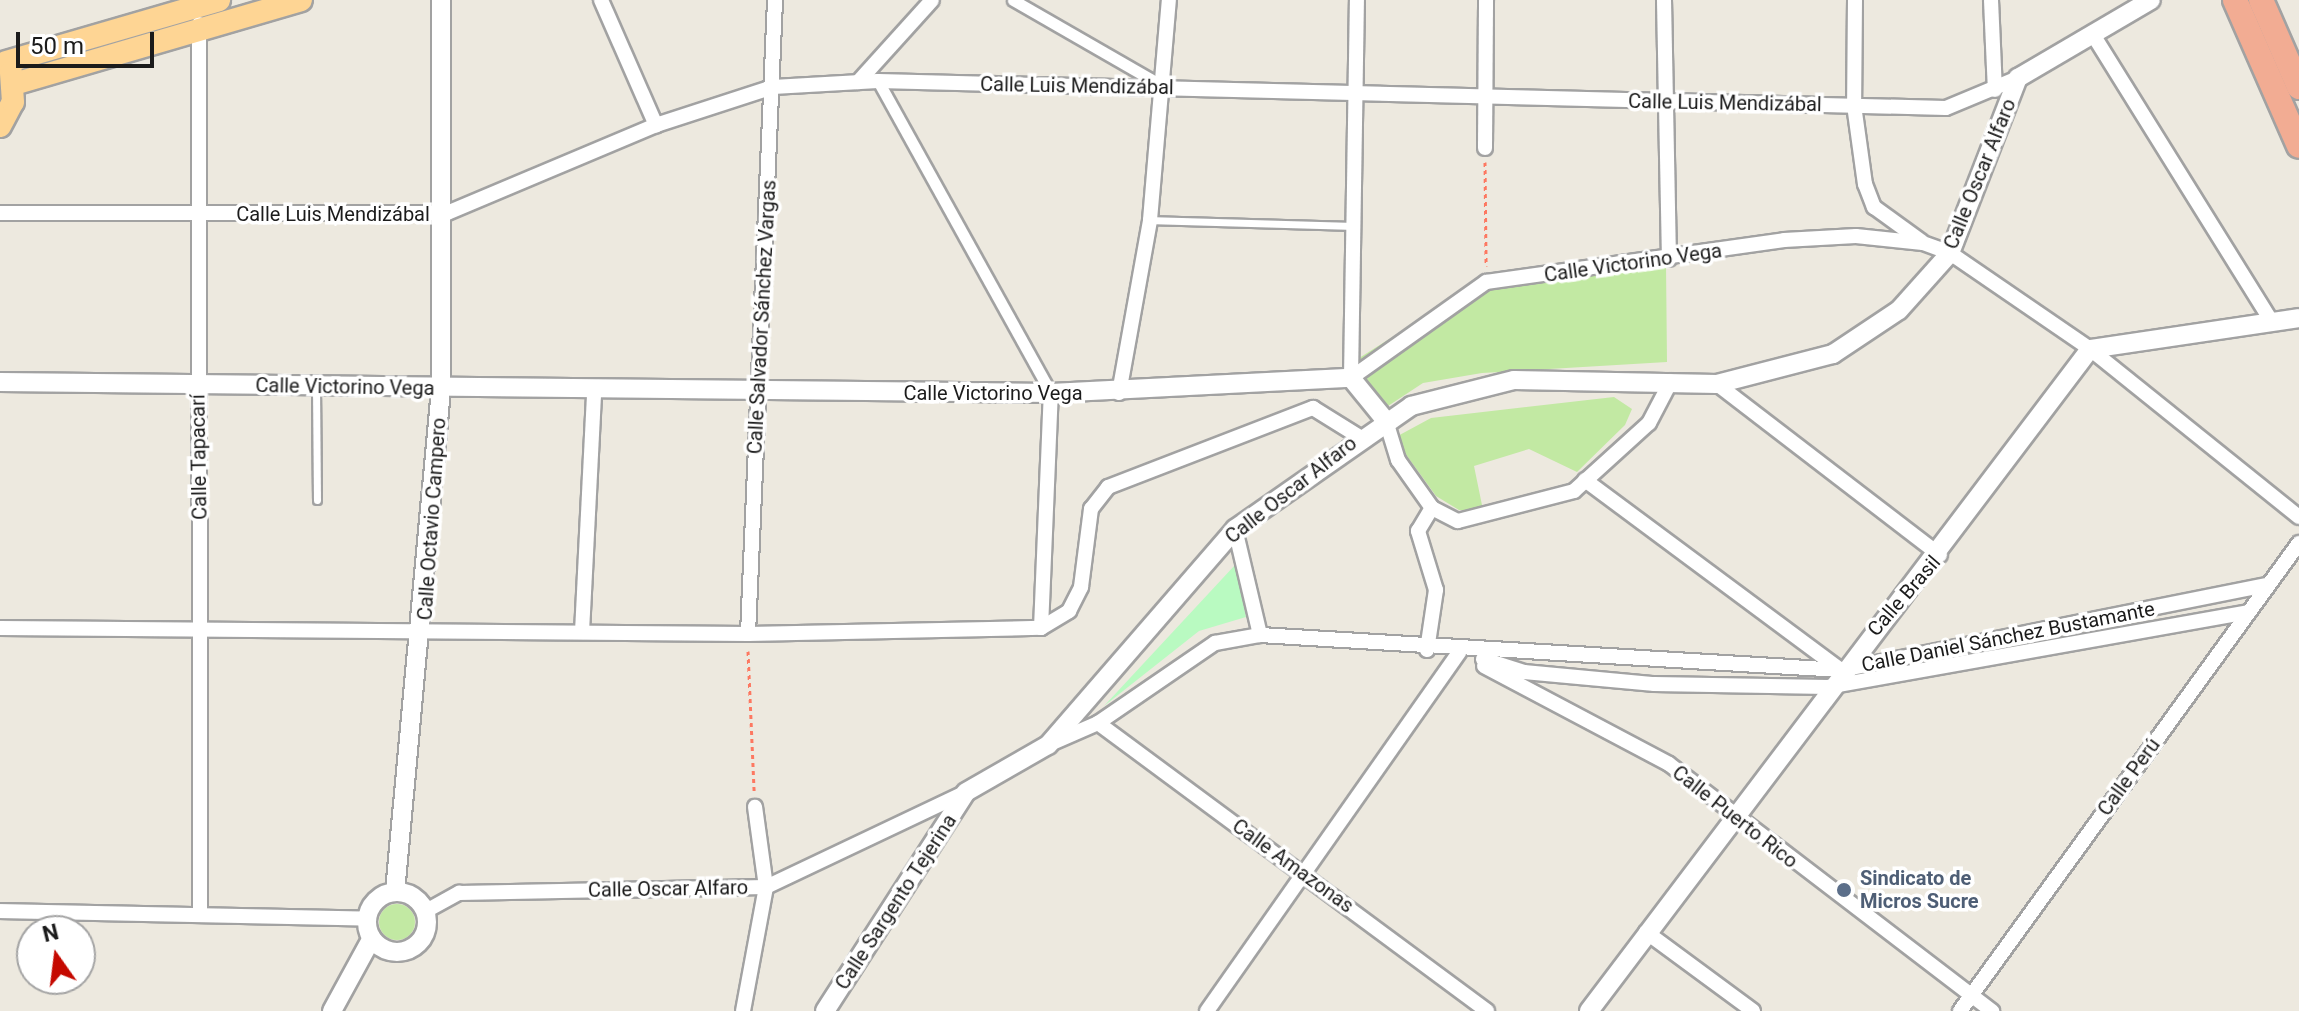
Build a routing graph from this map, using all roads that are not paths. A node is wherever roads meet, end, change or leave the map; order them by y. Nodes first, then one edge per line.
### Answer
1 (219, 0) edge
2 (301, 0) edge
3 (441, 0) edge
4 (601, 0) edge
5 (775, 0) edge
6 (932, 0) edge
7 (1013, 0) edge
8 (1169, 0) edge
9 (1357, 0) edge
10 (1486, 0) edge
11 (1664, 0) edge
12 (1855, 0) edge
13 (1991, 0) edge
14 (2151, 0) edge
15 (2235, 0) edge
16 (2261, 0) edge
17 (195, 4) edge
18 (200, 31) junction
19 (2092, 33) junction
20 (3, 57) edge
21 (2018, 78) junction
22 (878, 81) junction
23 (858, 82) junction
24 (14, 84) junction
25 (773, 87) junction
26 (2299, 87) edge
27 (1167, 88) junction
28 (1995, 90) junction
29 (1353, 96) junction
30 (1483, 98) junction
31 (1664, 101) junction
32 (1854, 105) junction
33 (656, 125) junction
34 (0, 126) edge
35 (2299, 146) edge
36 (1485, 148) road end
37 (0, 213) edge
38 (447, 213) junction
39 (198, 215) junction
40 (1150, 220) junction
41 (1351, 226) junction
42 (1923, 243) junction
43 (1950, 253) junction
44 (1669, 259) junction
45 (2299, 318) edge
46 (2272, 322) junction
47 (2090, 349) junction
48 (1351, 378) junction
49 (1671, 381) junction
50 (0, 382) edge
51 (1717, 384) junction
52 (198, 385) junction
53 (316, 387) junction
54 (441, 389) junction
55 (594, 392) junction
56 (758, 393) junction
57 (1051, 393) junction
58 (1119, 393) junction
59 (1386, 421) junction
60 (1358, 436) junction
61 (1585, 480) junction
62 (317, 500) dead end
63 (1432, 508) junction
64 (2299, 517) edge
65 (1235, 529) junction
66 (2299, 543) edge
67 (1940, 555) junction
68 (2268, 585) junction
69 (2248, 612) junction
70 (0, 628) edge
71 (1041, 628) junction
72 (201, 629) junction
73 (425, 630) junction
74 (582, 632) junction
75 (748, 634) junction
76 (1260, 635) junction
77 (1427, 650) junction
78 (1459, 652) junction
79 (1841, 670) junction
80 (1828, 687) junction
81 (1098, 723) junction
82 (1048, 745) junction
83 (966, 792) junction
84 (755, 807) road end
85 (1734, 819) junction
86 (1304, 873) junction
87 (766, 887) junction
88 (395, 892) junction
89 (0, 911) edge
90 (426, 911) junction
91 (200, 914) junction
92 (367, 919) junction
93 (1646, 932) junction
94 (372, 938) junction
95 (1972, 995) junction
96 (332, 1011) edge
97 (743, 1011) edge
98 (825, 1011) edge
99 (1207, 1011) edge
100 (1487, 1011) edge
101 (1589, 1011) edge
102 (1753, 1011) edge
103 (1960, 1011) edge
104 (1992, 1011) edge

1 - 17 main road
2 - 18 main road
3 - 38 street, Calle Octavio Campero
4 - 33 street
5 - 25 street, Calle Salvador Sánchez Vargas
6 - 23 street
7 - 27 street
8 - 27 street
9 - 29 street
10 - 30 street
11 - 31 street
12 - 32 street
13 - 28 street
14 - 19 street, Calle Luis Mendizábal
15 - 35 highway
16 - 26 highway
17 - 18 street, Calle Tapacarí
17 - 20 main road
18 - 24 main road
18 - 39 street, Calle Tapacarí
19 - 21 street, Calle Luis Mendizábal
19 - 46 street
20 - 24 main road
21 - 28 street, Calle Luis Mendizábal
21 - 43 street, Calle Oscar Alfaro
22 - 23 street, Calle Luis Mendizábal
22 - 27 street, Calle Luis Mendizábal
22 - 57 street
23 - 25 street, Calle Luis Mendizábal
24 - 34 main road
25 - 33 street, Calle Luis Mendizábal
25 - 56 street, Calle Salvador Sánchez Vargas
27 - 29 street, Calle Luis Mendizábal
27 - 40 street
28 - 32 street, Calle Luis Mendizábal
29 - 30 street, Calle Luis Mendizábal
29 - 41 street
30 - 31 street, Calle Luis Mendizábal
30 - 36 street
31 - 32 street, Calle Luis Mendizábal
31 - 44 street
32 - 42 street
33 - 38 street, Calle Luis Mendizábal
37 - 39 street, Calle Luis Mendizábal
38 - 39 street, Calle Luis Mendizábal
38 - 54 street, Calle Octavio Campero
39 - 52 street, Calle Tapacarí
40 - 41 lane
40 - 58 street
41 - 48 street
42 - 43 street, Calle Victorino Vega
42 - 44 street, Calle Victorino Vega
43 - 47 street, Calle Victorino Vega
43 - 51 street, Calle Oscar Alfaro
44 - 48 street, Calle Victorino Vega
45 - 46 street
46 - 47 street
47 - 64 street, Calle Victorino Vega
47 - 67 street, Calle Brasil
48 - 58 street, Calle Victorino Vega
48 - 59 street
49 - 51 street, Calle Oscar Alfaro
49 - 59 street, Calle Oscar Alfaro
49 - 61 street
50 - 52 street, Calle Victorino Vega
51 - 67 street
52 - 53 street, Calle Victorino Vega
52 - 72 street, Calle Tapacarí
53 - 54 street, Calle Victorino Vega
53 - 62 lane
54 - 55 street, Calle Victorino Vega
54 - 73 street, Calle Octavio Campero
55 - 56 street, Calle Victorino Vega
55 - 74 street
56 - 57 street, Calle Victorino Vega
56 - 75 street, Calle Salvador Sánchez Vargas
57 - 58 street, Calle Victorino Vega
57 - 71 street
59 - 60 street, Calle Oscar Alfaro
59 - 63 street
60 - 65 street, Calle Oscar Alfaro
60 - 71 street
61 - 63 street
61 - 79 street
63 - 77 street
65 - 76 street
65 - 82 street, Calle Oscar Alfaro
66 - 68 street, Calle Perú
67 - 79 street, Calle Brasil
68 - 69 street, Calle Perú
68 - 79 street, Calle Daniel Sánchez Bustamante
69 - 80 street, Calle Daniel Sánchez Bustamante
69 - 95 street, Calle Perú
70 - 72 street
71 - 75 street
72 - 73 street
72 - 91 street, Calle Tapacarí
73 - 74 street
73 - 88 street, Calle Octavio Campero
74 - 75 street
76 - 77 street, Calle Daniel Sánchez Bustamante
76 - 81 street, Calle Daniel Sánchez Bustamante
77 - 78 street, Calle Daniel Sánchez Bustamante
78 - 79 street, Calle Daniel Sánchez Bustamante
78 - 80 street, Calle Daniel Sánchez Bustamante
78 - 85 street, Calle Puerto Rico
78 - 86 street
79 - 80 street, Calle Brasil
80 - 85 street, Calle Brasil
81 - 82 street, Calle Daniel Sánchez Bustamante
81 - 86 street, Calle Amazonas
82 - 83 street, Calle Oscar Alfaro
83 - 87 street, Calle Oscar Alfaro
83 - 98 street, Calle Sargento Tejerina
84 - 87 street
85 - 93 street, Calle Brasil
85 - 95 street, Calle Puerto Rico
86 - 99 street
86 - 100 street, Calle Amazonas
87 - 90 street, Calle Oscar Alfaro
87 - 97 street
88 - 90 street
88 - 92 street
89 - 91 street
90 - 94 street
91 - 92 street
92 - 94 street
93 - 101 street, Calle Brasil
93 - 102 street
94 - 96 street
95 - 103 street, Calle Perú
95 - 104 street, Calle Puerto Rico

